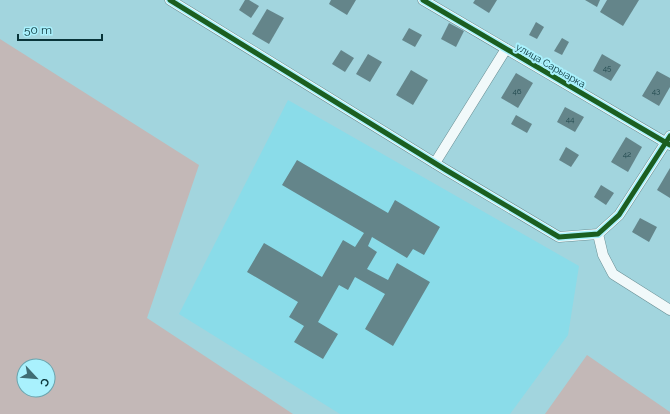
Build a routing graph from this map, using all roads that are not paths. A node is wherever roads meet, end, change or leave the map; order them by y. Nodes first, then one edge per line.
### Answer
1 (170, 0) edge
2 (423, 0) edge
3 (506, 49) junction
4 (669, 141) edge
5 (435, 163) junction
6 (598, 234) junction
7 (670, 310) edge

1 - 5 street
2 - 3 street, улица Сарыарка
3 - 4 street, улица Сарыарка
3 - 5 street
4 - 6 street
5 - 6 street
6 - 7 street

